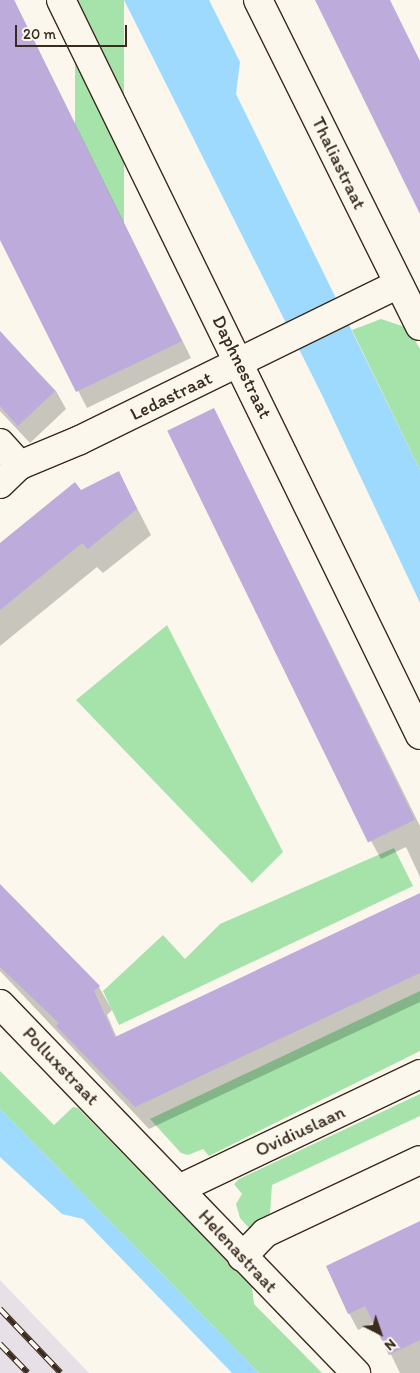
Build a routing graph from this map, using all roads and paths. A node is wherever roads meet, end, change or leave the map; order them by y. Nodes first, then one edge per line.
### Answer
1 (61, 0) edge
2 (258, 0) edge
3 (398, 284) junction
4 (420, 326) edge
5 (240, 362) junction
6 (0, 443) edge
7 (20, 464) junction
8 (0, 484) edge
9 (420, 735) edge
10 (0, 1004) edge
11 (420, 1074) edge
12 (121, 1128) joint
13 (420, 1160) edge
14 (179, 1189) junction
15 (242, 1257) junction
16 (356, 1373) edge

1 - 5 street, Daphnestraat
2 - 3 street, Thaliastraat
3 - 4 street, Thaliastraat
3 - 5 street, Ledastraat
5 - 7 street, Ledastraat
5 - 9 street, Daphnestraat
6 - 7 street
7 - 8 street, Ledastraat
10 - 12 street, Polluxstraat
11 - 14 street, Ovidiuslaan
12 - 14 street, Helenastraat
13 - 15 street
14 - 15 street, Helenastraat
15 - 16 street, Helenastraat

